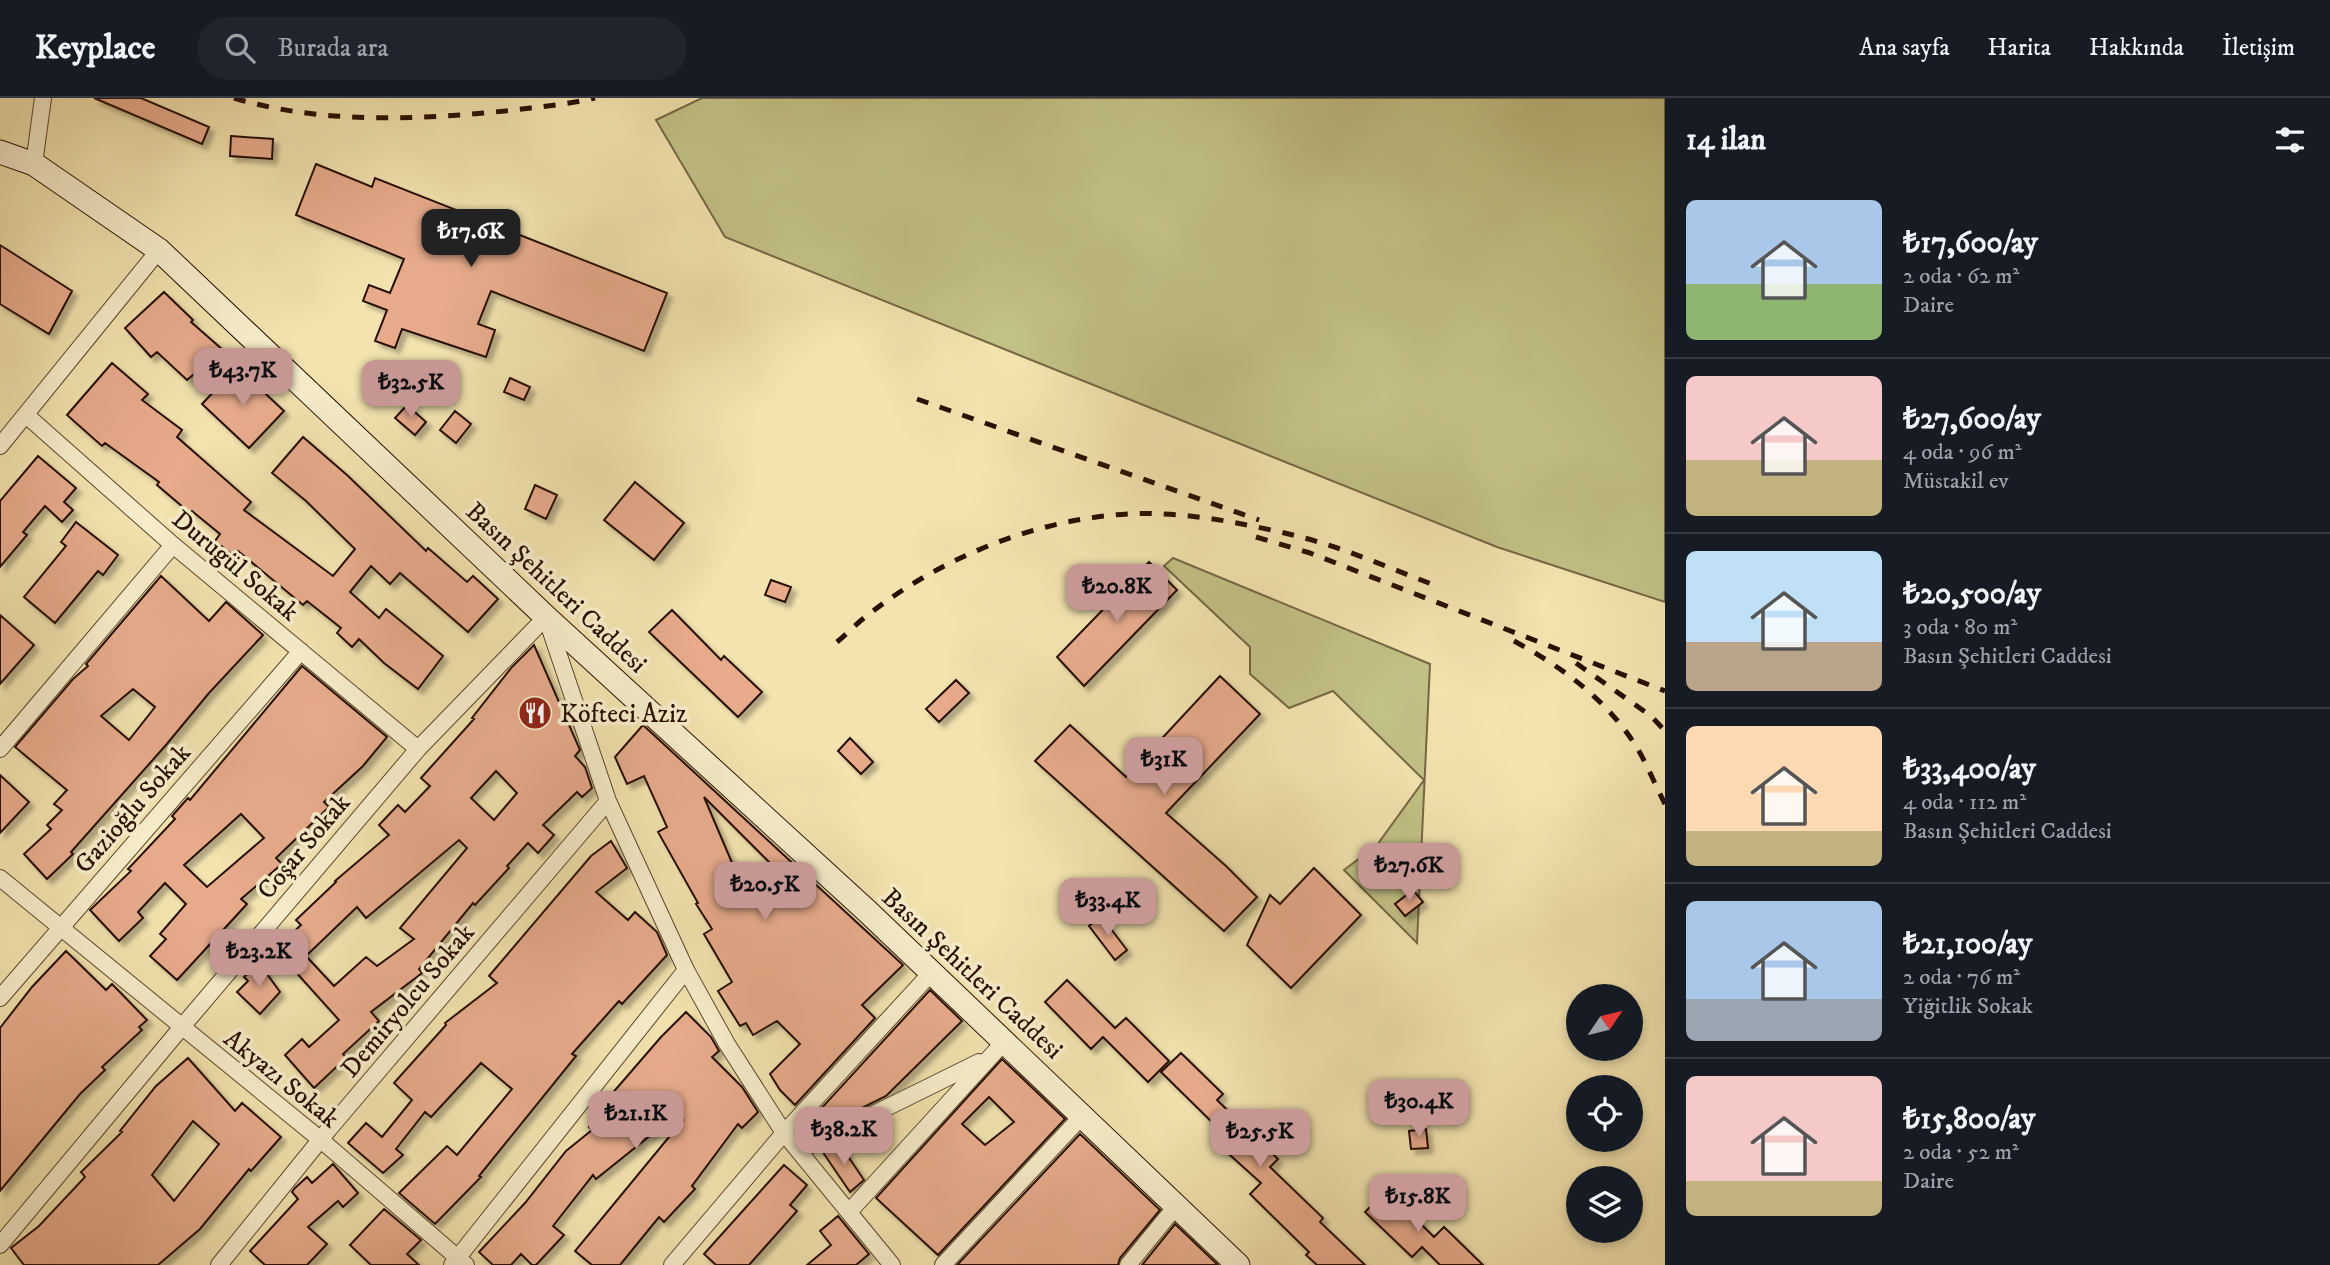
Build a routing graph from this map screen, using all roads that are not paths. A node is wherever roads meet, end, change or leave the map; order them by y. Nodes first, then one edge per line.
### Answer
1 (43, 98) edge
2 (0, 152) edge
3 (34, 164) junction
4 (159, 250) junction
5 (26, 415) junction
6 (0, 446) edge
7 (173, 545) junction
8 (546, 617) junction
9 (301, 651) junction
10 (0, 749) edge
11 (418, 749) junction
12 (608, 801) junction
13 (0, 878) edge
14 (60, 928) junction
15 (685, 970) junction
16 (932, 972) junction
17 (0, 998) edge
18 (181, 1028) junction
19 (996, 1049) junction
20 (1083, 1115) junction
21 (784, 1132) junction
22 (321, 1140) junction
23 (799, 1150) junction
24 (1177, 1205) junction
25 (849, 1212) junction
26 (0, 1245) edge
27 (459, 1263) edge
28 (219, 1265) edge
29 (672, 1265) edge
30 (892, 1265) edge
31 (943, 1265) edge
32 (1128, 1265) edge
33 (1238, 1265) edge

1 - 3 street
2 - 3 main road, Basın Şehitleri Caddesi
3 - 4 main road, Basın Şehitleri Caddesi
4 - 5 street
4 - 8 main road, Basın Şehitleri Caddesi
5 - 6 street
5 - 7 street, Durugül Sokak
7 - 9 street, Durugül Sokak
7 - 10 street
8 - 11 street, Coşar Sokak
8 - 12 street
8 - 16 main road, Basın Şehitleri Caddesi
9 - 11 street, Durugül Sokak
9 - 14 street, Gazioğlu Sokak
11 - 18 street, Coşar Sokak
12 - 15 street
12 - 22 street, Demiryolcu Sokak
13 - 14 street, Akyazı Sokak
14 - 17 street, Gazioğlu Sokak
14 - 18 street, Akyazı Sokak
15 - 21 street
15 - 27 street
16 - 19 main road, Basın Şehitleri Caddesi
16 - 21 street
18 - 22 street, Akyazı Sokak
18 - 26 street, Coşar Sokak
19 - 20 main road, Basın Şehitleri Caddesi
19 - 23 street
19 - 25 street
20 - 24 main road, Basın Şehitleri Caddesi
20 - 31 street
21 - 23 street
21 - 29 street
22 - 27 street, Akyazı Sokak
22 - 28 street, Demiryolcu Sokak
23 - 25 street
24 - 32 street
24 - 33 main road, Basın Şehitleri Caddesi
25 - 30 street

